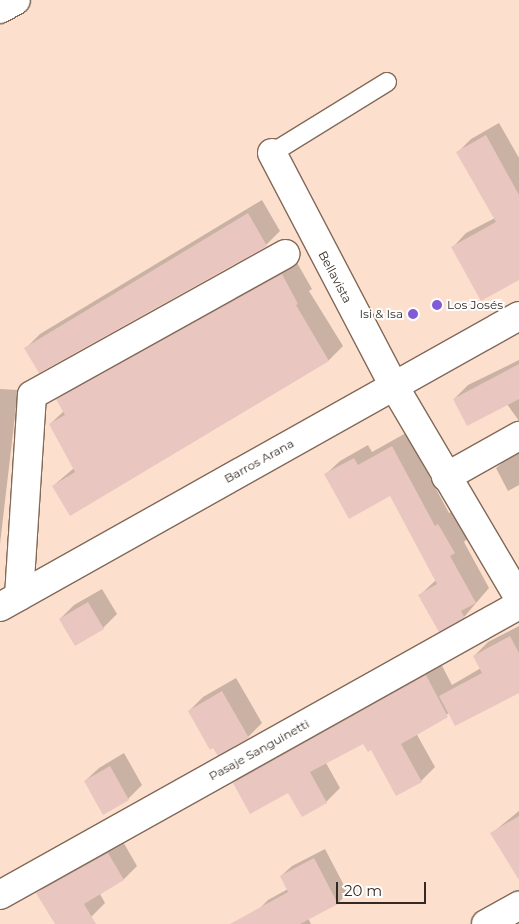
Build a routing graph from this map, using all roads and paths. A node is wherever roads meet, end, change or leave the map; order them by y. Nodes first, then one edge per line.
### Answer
1 (16, 0) edge
2 (0, 9) edge
3 (387, 82) dead end
4 (272, 153) joint
5 (285, 254) dead end
6 (519, 316) edge
7 (394, 386) junction
8 (519, 436) edge
9 (446, 477) junction
10 (519, 598) edge
11 (10, 602) edge
12 (519, 605) edge
13 (0, 895) edge
14 (519, 906) edge
15 (486, 924) edge

1 - 2 street
3 - 4 lane
4 - 7 street, Bellavista
5 - 11 street
6 - 7 street, Barros Arana
7 - 9 street, Bellavista
7 - 11 street, Barros Arana
8 - 9 street
9 - 10 street, Bellavista
12 - 13 street, Pasaje Sanguinetti
14 - 15 street

